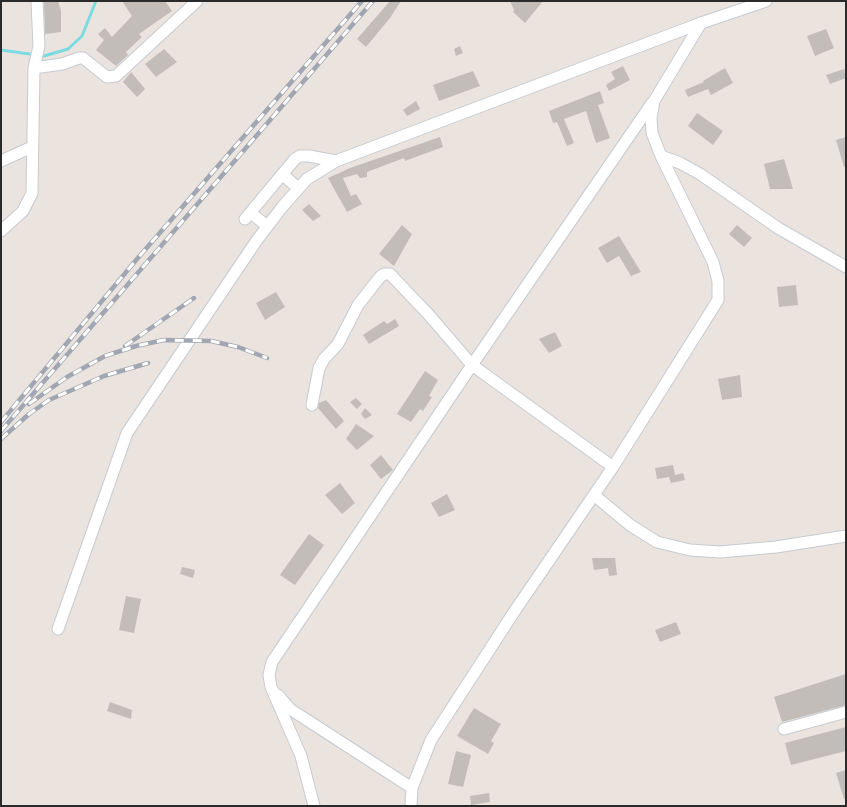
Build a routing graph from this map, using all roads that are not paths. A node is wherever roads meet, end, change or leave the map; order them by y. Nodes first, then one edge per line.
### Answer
1 (37, 1) edge
2 (197, 1) edge
3 (766, 1) edge
4 (701, 23) junction
5 (34, 65) junction
6 (654, 101) junction
7 (32, 148) junction
8 (661, 156) junction
9 (1, 161) edge
10 (336, 162) junction
11 (282, 174) junction
12 (298, 188) junction
13 (267, 226) junction
14 (1, 231) edge
15 (846, 267) edge
16 (472, 365) junction
17 (312, 405) dead end
18 (613, 467) junction
19 (594, 495) junction
20 (846, 536) edge
21 (58, 629) dead end
22 (271, 687) junction
23 (846, 712) edge
24 (784, 729) dead end
25 (412, 788) junction
26 (314, 806) edge
27 (411, 806) edge

1 - 5 street
2 - 5 street
3 - 4 street
4 - 6 street
4 - 10 street
5 - 7 street
6 - 8 street
6 - 16 street
7 - 9 street
7 - 14 street
8 - 15 street
8 - 18 street
10 - 11 street
10 - 12 street
11 - 12 street
11 - 13 street
12 - 13 street
13 - 21 street
16 - 17 street
16 - 18 street
16 - 22 street
18 - 19 street
19 - 20 street
19 - 25 street
22 - 25 street
22 - 26 street
23 - 24 street
25 - 27 street

